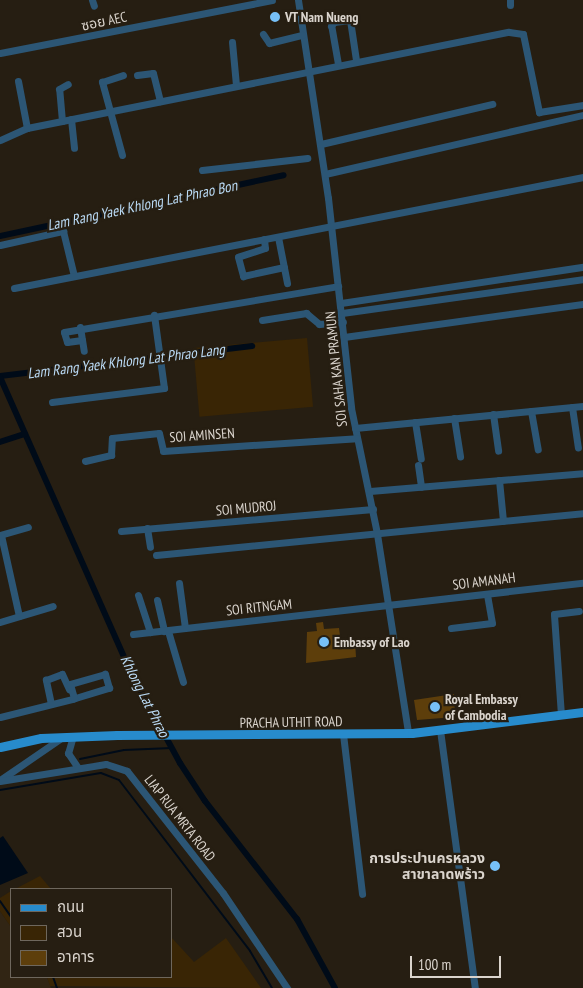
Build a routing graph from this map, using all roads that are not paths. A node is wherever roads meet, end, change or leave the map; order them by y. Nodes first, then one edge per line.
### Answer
1 (272, 0) edge
2 (298, 0) edge
3 (263, 34) dead end
4 (302, 35) junction
5 (232, 42) dead end
6 (0, 53) edge
7 (356, 60) junction
8 (338, 64) junction
9 (308, 70) junction
10 (123, 75) dead end
11 (137, 76) dead end
12 (18, 82) dead end
13 (68, 84) dead end
14 (236, 85) junction
15 (160, 101) junction
16 (492, 104) dead end
17 (583, 105) edge
18 (109, 111) junction
19 (583, 115) edge
20 (71, 119) junction
21 (62, 121) junction
22 (27, 128) junction
23 (0, 140) edge
24 (321, 144) junction
25 (74, 148) dead end
26 (122, 155) dead end
27 (307, 158) dead end
28 (202, 170) dead end
29 (325, 174) junction
30 (583, 177) edge
31 (331, 226) junction
32 (278, 236) junction
33 (264, 239) junction
34 (0, 245) edge
35 (284, 267) junction
36 (583, 267) edge
37 (74, 276) junction
38 (514, 278) junction
39 (583, 279) edge
40 (287, 283) dead end
41 (338, 286) junction
42 (14, 288) dead end
43 (517, 288) junction
44 (427, 291) junction
45 (376, 298) junction
46 (429, 301) junction
47 (341, 303) junction
48 (583, 304) edge
49 (378, 308) junction
50 (342, 313) junction
51 (154, 315) junction
52 (262, 320) dead end
53 (343, 322) junction
54 (80, 327) junction
55 (344, 337) junction
56 (82, 340) junction
57 (84, 351) dead end
58 (52, 402) dead end
59 (583, 406) edge
60 (572, 407) junction
61 (531, 411) junction
62 (494, 414) junction
63 (454, 418) junction
64 (415, 422) junction
65 (355, 428) junction
66 (357, 438) junction
67 (578, 448) dead end
68 (538, 449) dead end
69 (498, 451) dead end
70 (460, 457) dead end
71 (85, 461) dead end
72 (583, 473) edge
73 (499, 480) junction
74 (421, 487) junction
75 (370, 491) junction
76 (373, 509) junction
77 (583, 513) edge
78 (503, 521) junction
79 (28, 527) dead end
80 (147, 528) junction
81 (122, 531) dead end
82 (377, 534) junction
83 (1, 535) edge
84 (150, 547) dead end
85 (156, 556) dead end
86 (583, 582) edge
87 (179, 583) dead end
88 (487, 594) junction
89 (138, 595) dead end
90 (157, 600) dead end
91 (389, 605) junction
92 (54, 606) dead end
93 (579, 611) dead end
94 (19, 616) junction
95 (0, 622) edge
96 (184, 628) junction
97 (452, 628) dead end
98 (166, 631) junction
99 (150, 632) junction
100 (133, 634) dead end
101 (182, 682) dead end
102 (73, 698) junction
103 (50, 704) junction
104 (583, 712) edge
105 (561, 715) junction
106 (0, 717) edge
107 (440, 730) junction
108 (408, 733) junction
109 (343, 734) junction
110 (73, 736) junction
111 (63, 737) junction
112 (0, 746) edge
113 (78, 768) junction
114 (0, 781) edge
115 (362, 894) dead end
116 (287, 988) edge
117 (475, 988) edge

1 - 6 street, ซอย AEC
2 - 4 street, SOI SAHA KAN PRAMUN
3 - 4 street
4 - 9 street, SOI SAHA KAN PRAMUN
5 - 14 street
7 - 8 street
7 - 8 street
7 - 17 street
8 - 9 street
9 - 14 street
9 - 24 street, SOI SAHA KAN PRAMUN
10 - 18 street
11 - 15 street
12 - 22 street
13 - 21 street
14 - 15 street
15 - 18 street
16 - 24 street
18 - 20 street
18 - 26 street
19 - 29 street
20 - 21 street
20 - 25 street
21 - 22 street
22 - 23 street
24 - 29 street, SOI SAHA KAN PRAMUN
27 - 28 street
29 - 31 street, SOI SAHA KAN PRAMUN
30 - 31 street
31 - 32 street
31 - 41 street, SOI SAHA KAN PRAMUN
32 - 33 street
32 - 35 street
33 - 35 street
33 - 37 street
34 - 37 street
35 - 40 street
36 - 38 street
37 - 42 street
38 - 43 street
38 - 44 street
39 - 43 street
41 - 47 street, SOI SAHA KAN PRAMUN
41 - 51 street
43 - 46 street
44 - 45 street
44 - 46 street
45 - 47 street
45 - 49 street
46 - 49 street
47 - 50 street, SOI SAHA KAN PRAMUN
48 - 55 street
49 - 50 street
50 - 53 street, SOI SAHA KAN PRAMUN
51 - 54 street
51 - 58 street
52 - 53 street
53 - 55 street, SOI SAHA KAN PRAMUN
54 - 56 street
54 - 56 street
55 - 65 street, SOI SAHA KAN PRAMUN
56 - 57 street
59 - 60 street
60 - 61 street
60 - 67 street
61 - 62 street
61 - 68 street
62 - 63 street
62 - 69 street
63 - 64 street
63 - 70 street
64 - 65 street
64 - 74 street
65 - 66 street, SOI SAHA KAN PRAMUN
66 - 71 street, SOI AMINSEN
66 - 75 street, SOI SAHA KAN PRAMUN
72 - 73 street
73 - 74 street
73 - 78 street
74 - 75 street
75 - 76 street, SOI SAHA KAN PRAMUN
76 - 80 street, SOI MUDROJ
76 - 82 street, SOI SAHA KAN PRAMUN
77 - 78 street
78 - 82 street
79 - 83 street
80 - 81 street, SOI MUDROJ
80 - 84 street
82 - 85 street
82 - 91 street, SOI SAHA KAN PRAMUN
83 - 94 street
86 - 88 street, SOI AMANAH
87 - 96 street
88 - 91 street, SOI AMANAH
88 - 97 street
89 - 99 street
90 - 98 street
91 - 96 street, SOI RITNGAM
91 - 108 street, SOI SAHA KAN PRAMUN
92 - 94 street
93 - 105 street
94 - 95 street
96 - 98 street, SOI RITNGAM
98 - 99 street, SOI RITNGAM
98 - 101 street
99 - 100 street, SOI RITNGAM
102 - 102 street
102 - 103 street
102 - 103 street
103 - 106 street
104 - 105 main road, PRACHA UTHIT ROAD
105 - 107 main road, PRACHA UTHIT ROAD
107 - 108 main road, PRACHA UTHIT ROAD
107 - 117 street
108 - 109 main road, PRACHA UTHIT ROAD
109 - 110 main road, PRACHA UTHIT ROAD
109 - 115 street
110 - 111 main road, PRACHA UTHIT ROAD
110 - 113 street
111 - 112 main road, PRACHA UTHIT ROAD
111 - 114 street
113 - 114 street, LIAP RUA MRTA ROAD
113 - 116 street, LIAP RUA MRTA ROAD

